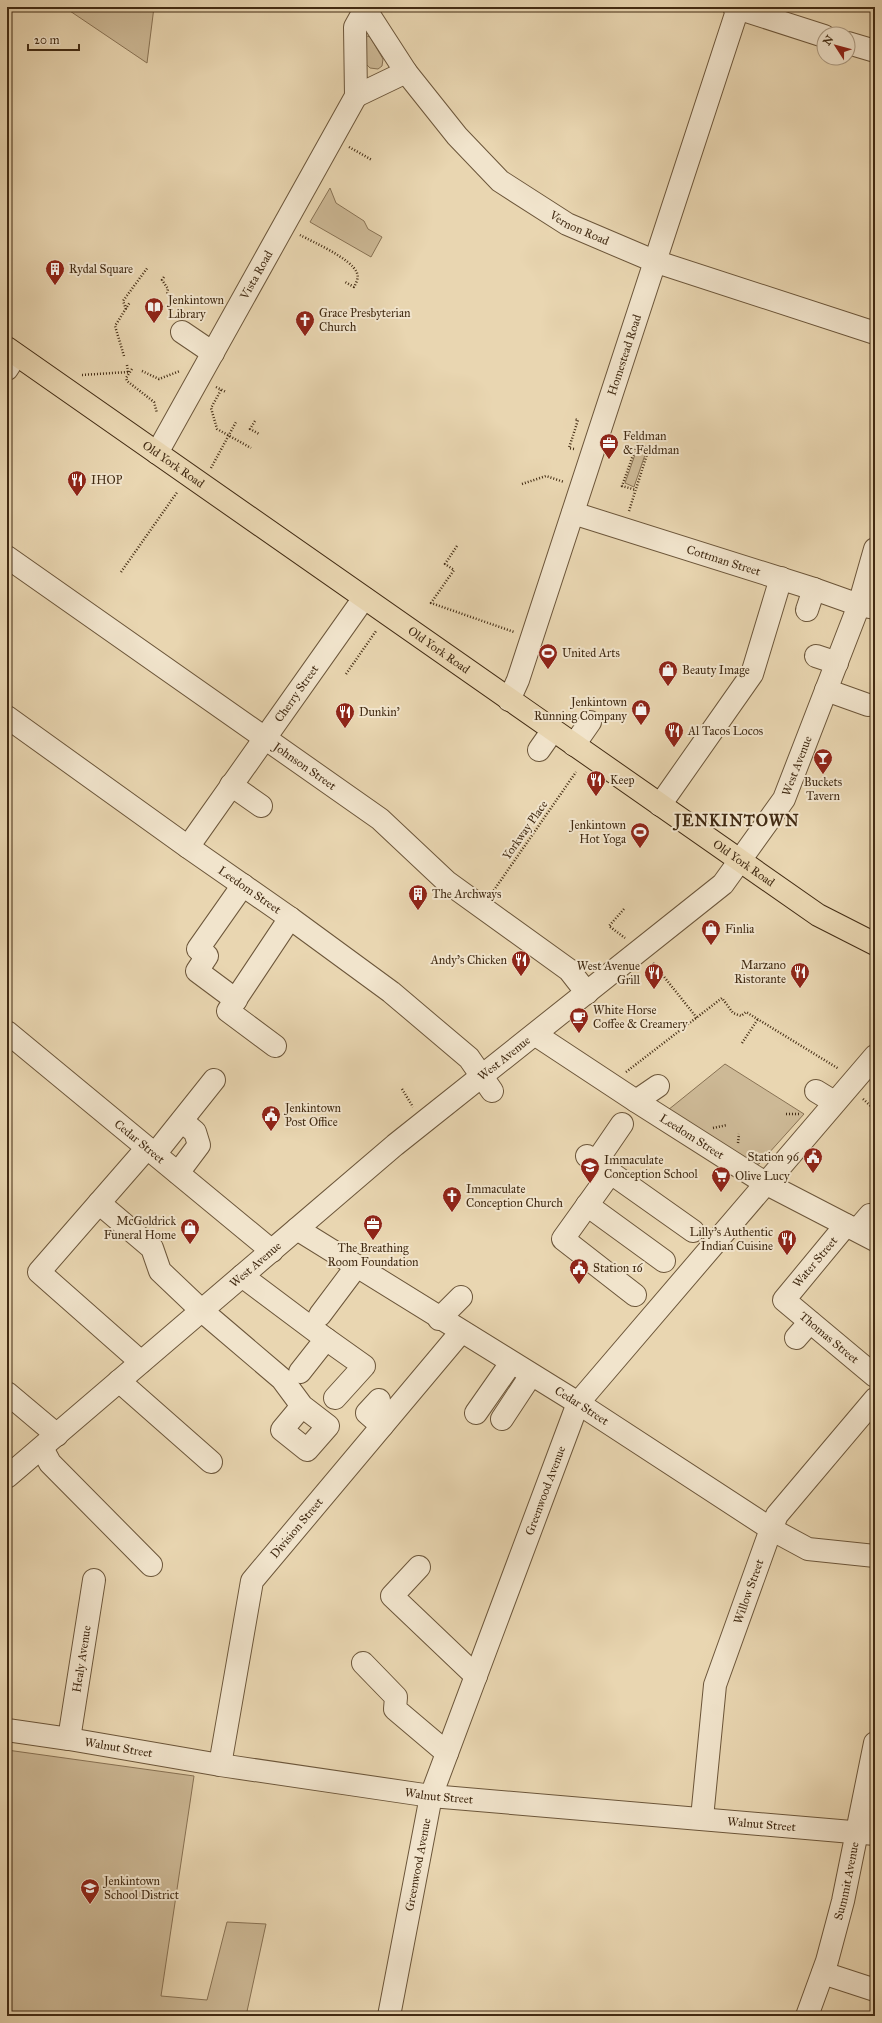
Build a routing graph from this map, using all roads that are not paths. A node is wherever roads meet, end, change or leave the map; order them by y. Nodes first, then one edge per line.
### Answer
1 (365, 8) edge
2 (736, 8) edge
3 (816, 33) edge
4 (856, 46) edge
5 (875, 52) edge
6 (406, 72) junction
7 (356, 96) junction
8 (654, 261) junction
9 (182, 332) dead end
10 (875, 333) edge
11 (213, 353) junction
12 (10, 358) edge
13 (157, 453) junction
14 (573, 513) junction
15 (875, 548) edge
16 (7, 557) edge
17 (781, 578) junction
18 (814, 589) junction
19 (364, 598) junction
20 (867, 607) edge
21 (808, 610) dead end
22 (816, 656) dead end
23 (837, 663) junction
24 (826, 690) junction
25 (509, 700) junction
26 (868, 705) dead end
27 (7, 717) edge
28 (590, 722) dead end
29 (553, 730) junction
30 (264, 739) junction
31 (574, 745) junction
32 (539, 750) dead end
33 (231, 785) junction
34 (660, 805) junction
35 (261, 806) dead end
36 (188, 847) junction
37 (740, 861) junction
38 (243, 885) junction
39 (290, 918) junction
40 (875, 944) edge
41 (587, 993) junction
42 (232, 1005) junction
43 (7, 1032) edge
44 (536, 1035) junction
45 (275, 1046) dead end
46 (875, 1056) edge
47 (214, 1080) dead end
48 (487, 1082) junction
49 (658, 1086) dead end
50 (636, 1101) junction
51 (182, 1121) junction
52 (622, 1124) dead end
53 (151, 1151) junction
54 (598, 1163) junction
55 (178, 1173) junction
56 (765, 1183) junction
57 (99, 1203) junction
58 (587, 1205) junction
59 (862, 1227) edge
60 (297, 1229) junction
61 (693, 1231) dead end
62 (272, 1251) junction
63 (664, 1261) dead end
64 (356, 1266) junction
65 (242, 1276) junction
66 (635, 1295) dead end
67 (461, 1297) dead end
68 (784, 1300) joint
69 (201, 1310) junction
70 (320, 1315) dead end
71 (439, 1319) junction
72 (461, 1332) junction
73 (326, 1338) junction
74 (141, 1362) junction
75 (511, 1363) junction
76 (300, 1372) dead end
77 (531, 1375) junction
78 (875, 1376) edge
79 (119, 1381) junction
80 (7, 1393) edge
81 (335, 1398) dead end
82 (875, 1398) edge
83 (379, 1400) dead end
84 (578, 1403) junction
85 (302, 1406) dead end
86 (476, 1414) dead end
87 (502, 1419) dead end
88 (382, 1426) junction
89 (50, 1442) junction
90 (211, 1462) dead end
91 (7, 1477) edge
92 (771, 1529) junction
93 (875, 1556) edge
94 (151, 1565) dead end
95 (419, 1567) dead end
96 (94, 1580) dead end
97 (363, 1663) dead end
98 (476, 1676) junction
99 (7, 1730) edge
100 (69, 1738) junction
101 (875, 1743) edge
102 (447, 1753) junction
103 (220, 1765) junction
104 (431, 1796) junction
105 (702, 1818) junction
106 (866, 1833) edge
107 (823, 1973) junction
108 (875, 1990) edge
109 (388, 2016) edge
110 (807, 2016) edge

1 - 6 street, Vernon Road
1 - 7 street, Vista Road
2 - 3 street
2 - 8 street, Homestead Road
4 - 5 street
6 - 7 street
6 - 8 street, Vernon Road
7 - 11 street, Vista Road
8 - 10 street, Vernon Road
8 - 14 street, Homestead Road
9 - 11 street
11 - 13 street, Vista Road
12 - 13 highway, Old York Road
13 - 19 highway, Old York Road
14 - 17 street, Cottman Street
14 - 25 street, Homestead Road
15 - 20 street, West Avenue
16 - 30 street, Johnson Street
17 - 18 street, Cottman Street
17 - 34 street
18 - 20 street, Cottman Street
18 - 21 street
19 - 25 highway, Old York Road
19 - 30 street, Cherry Street
20 - 23 street, West Avenue
22 - 23 street
23 - 24 street, West Avenue
24 - 26 street
24 - 37 street, West Avenue
25 - 29 highway, Old York Road
27 - 36 street, Leedom Street
28 - 31 street
29 - 31 highway, Old York Road
29 - 32 street
30 - 33 street, Cherry Street
30 - 41 street, Johnson Street
31 - 34 highway, Old York Road
33 - 35 street
33 - 36 street, Cherry Street
34 - 37 highway, Old York Road
36 - 38 street, Leedom Street
37 - 40 highway, Old York Road
37 - 41 street, West Avenue
38 - 39 street, Leedom Street
38 - 42 street
39 - 42 street
39 - 48 street, Leedom Street
41 - 44 street, West Avenue
42 - 45 street
43 - 53 street, Cedar Street
44 - 48 street, West Avenue
44 - 50 street, Leedom Street
46 - 56 street, Greenwood Avenue
47 - 51 street
48 - 60 street, West Avenue
49 - 50 street
50 - 56 street, Leedom Street
51 - 53 street
51 - 55 street
52 - 54 street
53 - 55 street, Cedar Street
53 - 57 street
54 - 58 street
54 - 61 street
55 - 62 street, Cedar Street
56 - 59 street, Leedom Street
56 - 84 street, Greenwood Avenue
57 - 69 street
57 - 74 street
58 - 63 street
58 - 66 street
59 - 68 street, Water Street
60 - 62 street, West Avenue
60 - 64 street, Cedar Street
62 - 65 street, West Avenue
64 - 70 street
64 - 71 street, Cedar Street
65 - 69 street, West Avenue
65 - 73 street
67 - 71 street
68 - 78 street, Thomas Street
69 - 74 street, West Avenue
69 - 85 street
71 - 72 street, Cedar Street
72 - 75 street, Cedar Street
72 - 88 street, Division Street
73 - 76 street
73 - 81 street
74 - 79 street, West Avenue
75 - 77 street, Cedar Street
75 - 86 street
77 - 84 street, Cedar Street
77 - 87 street
79 - 89 street, West Avenue
79 - 90 street
80 - 89 street
82 - 92 street, Willow Street
83 - 88 street
84 - 92 street, Cedar Street
84 - 98 street, Greenwood Avenue
88 - 103 street, Division Street
89 - 91 street, West Avenue
89 - 94 street
92 - 93 street, Cedar Street
92 - 105 street, Willow Street
95 - 98 street
96 - 100 street, Healy Avenue
97 - 102 street
98 - 102 street, Greenwood Avenue
99 - 100 street, Walnut Street
100 - 103 street, Walnut Street
101 - 106 street, Summit Avenue
102 - 104 street, Greenwood Avenue
103 - 104 street, Walnut Street
104 - 105 street, Walnut Street
104 - 109 street, Greenwood Avenue
105 - 106 street, Walnut Street
106 - 107 street, Summit Avenue
107 - 108 street
107 - 110 street, Summit Avenue

